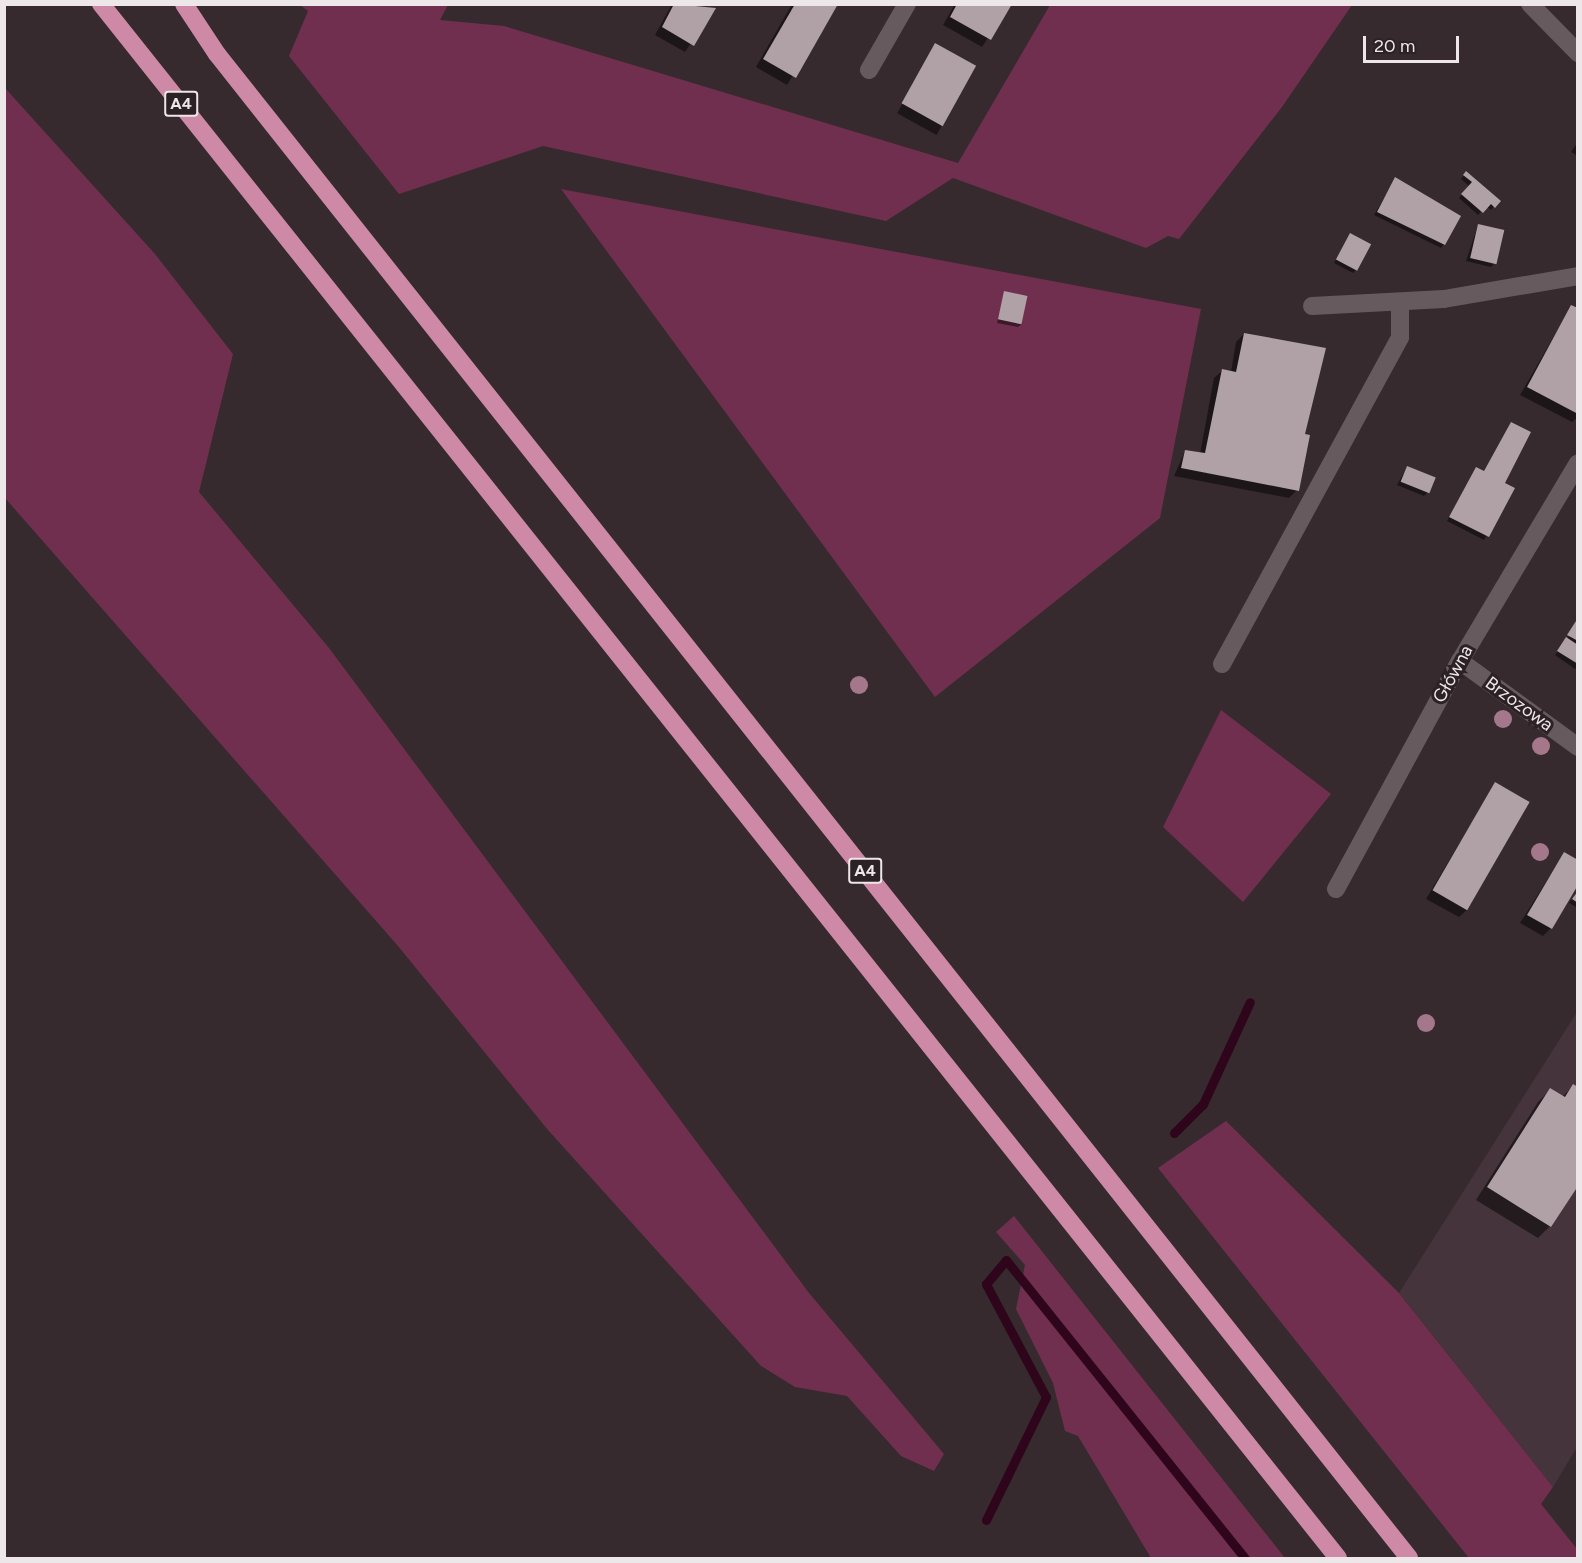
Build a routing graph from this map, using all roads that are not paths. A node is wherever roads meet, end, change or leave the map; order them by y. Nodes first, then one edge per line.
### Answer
1 (101, 4) edge
2 (184, 4) edge
3 (908, 4) edge
4 (1530, 4) edge
5 (1578, 53) edge
6 (869, 70) dead end
7 (1578, 276) edge
8 (1400, 302) junction
9 (1312, 306) dead end
10 (1578, 463) edge
11 (1460, 661) junction
12 (1222, 664) dead end
13 (1578, 747) edge
14 (1336, 890) dead end
15 (1338, 1558) edge
16 (1409, 1558) edge

1 - 15 highway, A4
2 - 16 highway, A4
3 - 6 street
4 - 5 street
7 - 8 street
8 - 9 street
8 - 12 street
10 - 11 street, Główna
11 - 13 street, Brzozowa
11 - 14 street, Główna

